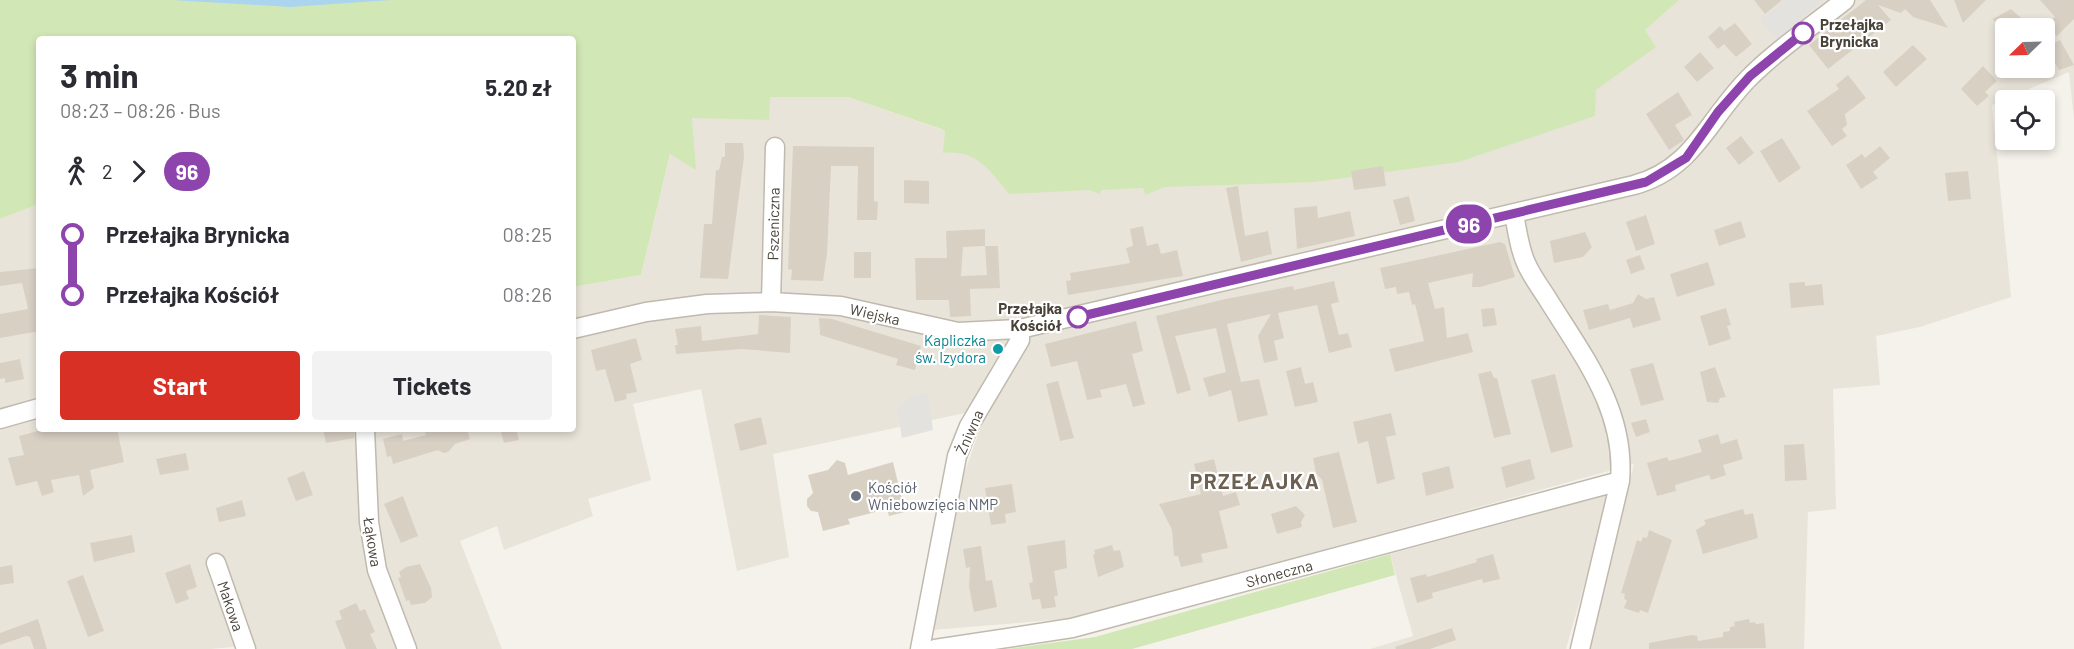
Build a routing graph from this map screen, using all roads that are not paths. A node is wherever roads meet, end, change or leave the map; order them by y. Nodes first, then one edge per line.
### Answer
1 (1845, 0) edge
2 (775, 147) dead end
3 (1514, 214) junction
4 (771, 302) junction
5 (576, 328) edge
6 (1020, 329) junction
7 (36, 409) edge
8 (0, 419) edge
9 (365, 432) edge
10 (1620, 481) junction
11 (216, 563) dead end
12 (246, 649) edge
13 (407, 649) edge
14 (920, 649) edge
15 (935, 649) edge
16 (1580, 649) edge

1 - 3 street, Wiejska
2 - 4 street, Pszeniczna
3 - 6 street, Wiejska
3 - 10 street
4 - 5 street, Wiejska
4 - 6 street, Wiejska
6 - 14 street, Żniwna
7 - 8 street
9 - 13 street, Łąkowa
10 - 15 street, Słoneczna
10 - 16 street
11 - 12 street, Makowa

